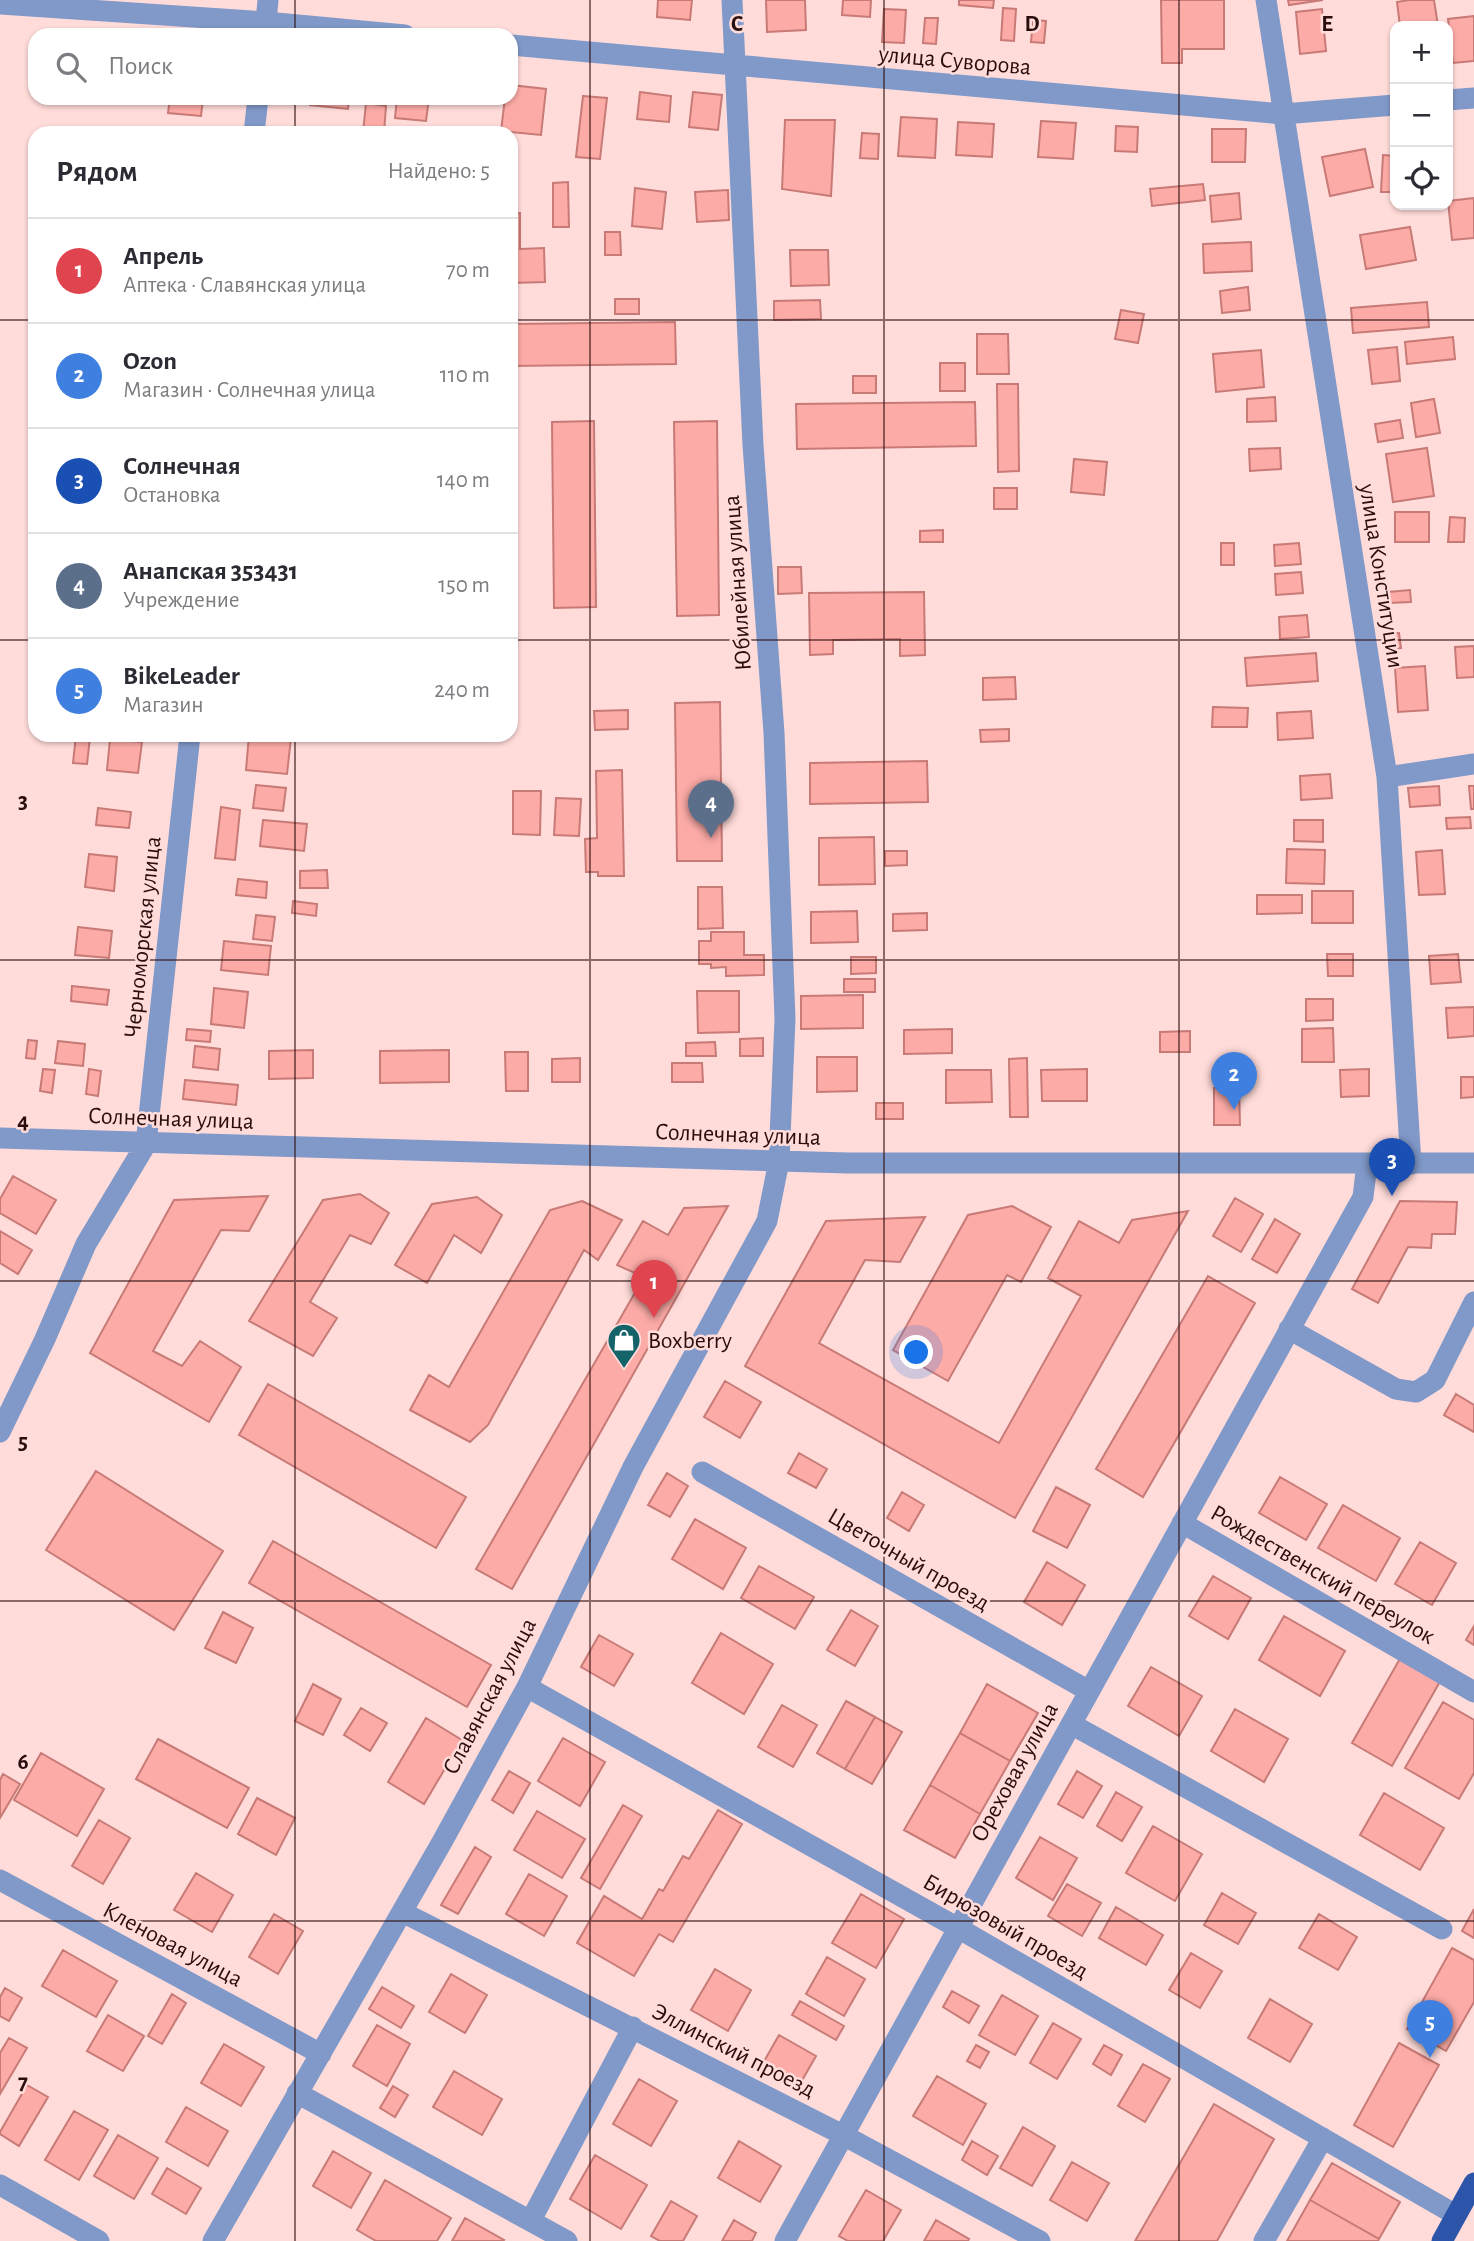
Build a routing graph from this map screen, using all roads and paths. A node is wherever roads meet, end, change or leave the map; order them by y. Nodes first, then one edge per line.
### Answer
1 (268, 0) edge
2 (732, 0) edge
3 (1266, 0) edge
4 (0, 4) edge
5 (265, 28) edge
6 (518, 46) edge
7 (734, 67) junction
8 (1474, 98) edge
9 (1453, 100) edge
10 (1390, 104) edge
11 (257, 105) edge
12 (1283, 114) junction
13 (255, 126) edge
14 (189, 742) edge
15 (1474, 764) edge
16 (1387, 777) junction
17 (0, 1138) edge
18 (146, 1144) junction
19 (779, 1161) junction
20 (1474, 1163) edge
21 (1367, 1164) junction
22 (1411, 1164) junction
23 (1474, 1302) edge
24 (1289, 1329) junction
25 (0, 1432) edge
26 (702, 1472) dead end
27 (1182, 1523) junction
28 (527, 1686) junction
29 (1089, 1691) junction
30 (1474, 1692) edge
31 (1071, 1724) junction
32 (0, 1880) edge
33 (402, 1912) junction
34 (958, 1928) junction
35 (1442, 1930) dead end
36 (633, 2027) junction
37 (321, 2054) junction
38 (297, 2092) junction
39 (843, 2135) junction
40 (1323, 2138) junction
41 (1474, 2183) edge
42 (0, 2185) edge
43 (1456, 2215) junction
44 (531, 2220) junction
45 (99, 2241) edge
46 (213, 2241) edge
47 (568, 2241) edge
48 (785, 2241) edge
49 (1040, 2241) edge
50 (1264, 2241) edge
51 (1442, 2241) edge

1 - 5 street
2 - 7 street, Юбилейная улица
3 - 12 street, улица Конституции
4 - 5 street
6 - 7 street, улица Суворова
7 - 12 street, улица Суворова
7 - 19 street, Юбилейная улица
8 - 9 street
10 - 12 street, улица Суворова
11 - 13 street
12 - 16 street, улица Конституции
14 - 18 street, Черноморская улица
15 - 16 street
16 - 22 street, улица Конституции
17 - 18 street, Солнечная улица
18 - 19 street, Солнечная улица
18 - 25 street
19 - 21 street, Солнечная улица
19 - 28 street, Славянская улица
20 - 22 street, Солнечная улица
21 - 22 street, Солнечная улица
21 - 24 street, Ореховая улица
23 - 24 street
24 - 27 street, Ореховая улица
26 - 29 street, Цветочный проезд
27 - 29 street, Ореховая улица
27 - 30 street, Рождественский переулок
28 - 33 street, Славянская улица
28 - 34 street, Бирюзовый проезд
29 - 31 street, Ореховая улица
31 - 34 street, Ореховая улица
31 - 35 street
32 - 37 street, Кленовая улица
33 - 36 street, Эллинский проезд
33 - 37 street, Славянская улица
34 - 39 street, Ореховая улица
34 - 40 street, Бирюзовый проезд
36 - 39 street, Эллинский проезд
36 - 44 street
37 - 38 street, Славянская улица
38 - 44 street
38 - 46 street, Славянская улица
39 - 48 street, Ореховая улица
39 - 49 street, Эллинский проезд
40 - 43 street, Бирюзовый проезд
40 - 50 street
41 - 43 main road
42 - 45 street
43 - 51 main road
44 - 47 street

